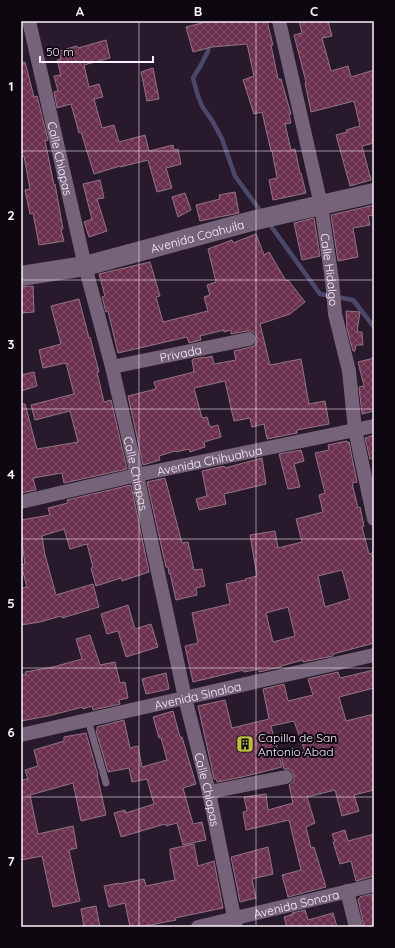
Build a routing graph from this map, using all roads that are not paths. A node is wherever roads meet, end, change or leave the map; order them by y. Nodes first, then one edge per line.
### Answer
1 (28, 21) edge
2 (279, 21) edge
3 (374, 193) edge
4 (321, 205) junction
5 (85, 266) junction
6 (21, 276) edge
7 (249, 339) dead end
8 (112, 367) junction
9 (374, 426) edge
10 (355, 430) junction
11 (137, 475) junction
12 (21, 502) edge
13 (374, 519) edge
14 (374, 655) edge
15 (185, 698) junction
16 (88, 720) junction
17 (21, 735) edge
18 (286, 777) dead end
19 (106, 783) dead end
20 (209, 792) junction
21 (374, 885) edge
22 (347, 891) junction
23 (235, 923) edge
24 (198, 927) edge
25 (356, 927) edge

1 - 5 street, Calle Chiapas
2 - 4 street, Calle Hidalgo
3 - 4 street, Avenida Coahuila
4 - 5 street, Avenida Coahuila
4 - 10 street, Calle Hidalgo
5 - 6 street, Avenida Coahuila
5 - 8 street, Calle Chiapas
7 - 8 street, Privada
8 - 11 street, Calle Chiapas
9 - 10 street, Avenida Chihuahua
10 - 11 street, Avenida Chihuahua
10 - 13 street, Calle Hidalgo
11 - 12 street, Avenida Chihuahua
11 - 15 street, Calle Chiapas
14 - 15 street, Avenida Sinaloa
15 - 16 street, Avenida Sinaloa
15 - 20 street, Calle Chiapas
16 - 17 street, Avenida Sinaloa
16 - 19 lane
18 - 20 street
20 - 23 street, Calle Chiapas
21 - 22 street, Avenida Sonora
22 - 23 street, Avenida Sonora
22 - 25 street, Avenida Sonora
23 - 24 street, Avenida Sonora

